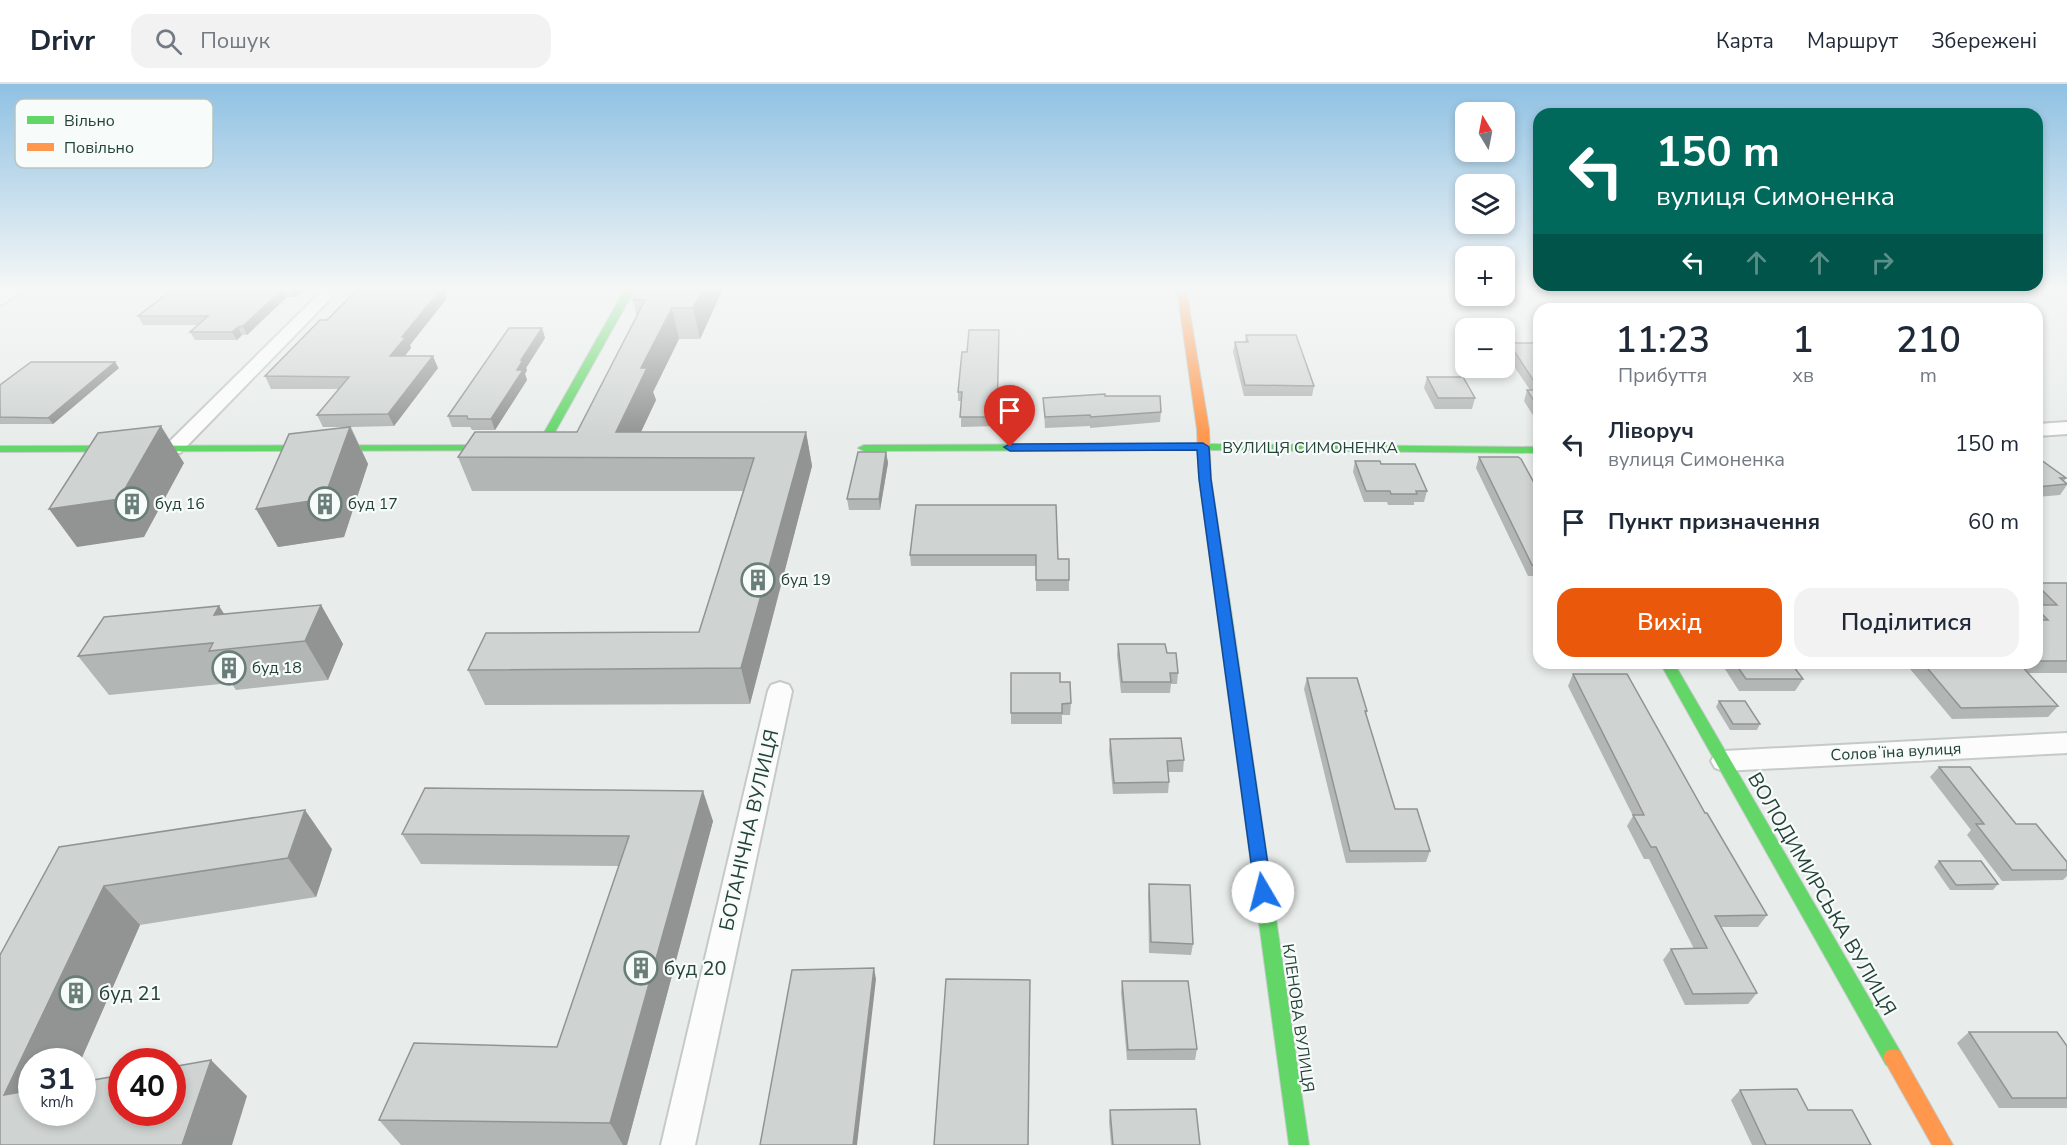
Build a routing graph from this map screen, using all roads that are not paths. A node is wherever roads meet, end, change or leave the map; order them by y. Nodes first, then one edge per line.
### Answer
1 (283, 339) edge
2 (602, 339) edge
3 (1189, 339) edge
4 (2067, 428) edge
5 (2043, 430) edge
6 (1203, 447) junction
7 (864, 448) dead end
8 (0, 449) edge
9 (173, 449) junction
10 (1533, 450) edge
11 (1670, 669) edge
12 (780, 691) dead end
13 (2067, 743) edge
14 (1724, 761) junction
15 (678, 1145) edge
16 (1299, 1145) edge
17 (1943, 1145) edge

1 - 9 street
2 - 9 street
3 - 6 street, КЛЕНОВА ВУЛИЦЯ
4 - 5 street
6 - 7 street, ВУЛИЦЯ СИМОНЕНКА
6 - 10 street, ВУЛИЦЯ СИМОНЕНКА
6 - 16 street, КЛЕНОВА ВУЛИЦЯ
8 - 9 street
11 - 14 street, ВОЛОДИМИРСЬКА ВУЛИЦЯ
12 - 15 street, БОТАНІЧНА ВУЛИЦЯ
13 - 14 street, Соловʼїна вулиця
14 - 17 street, ВОЛОДИМИРСЬКА ВУЛИЦЯ

